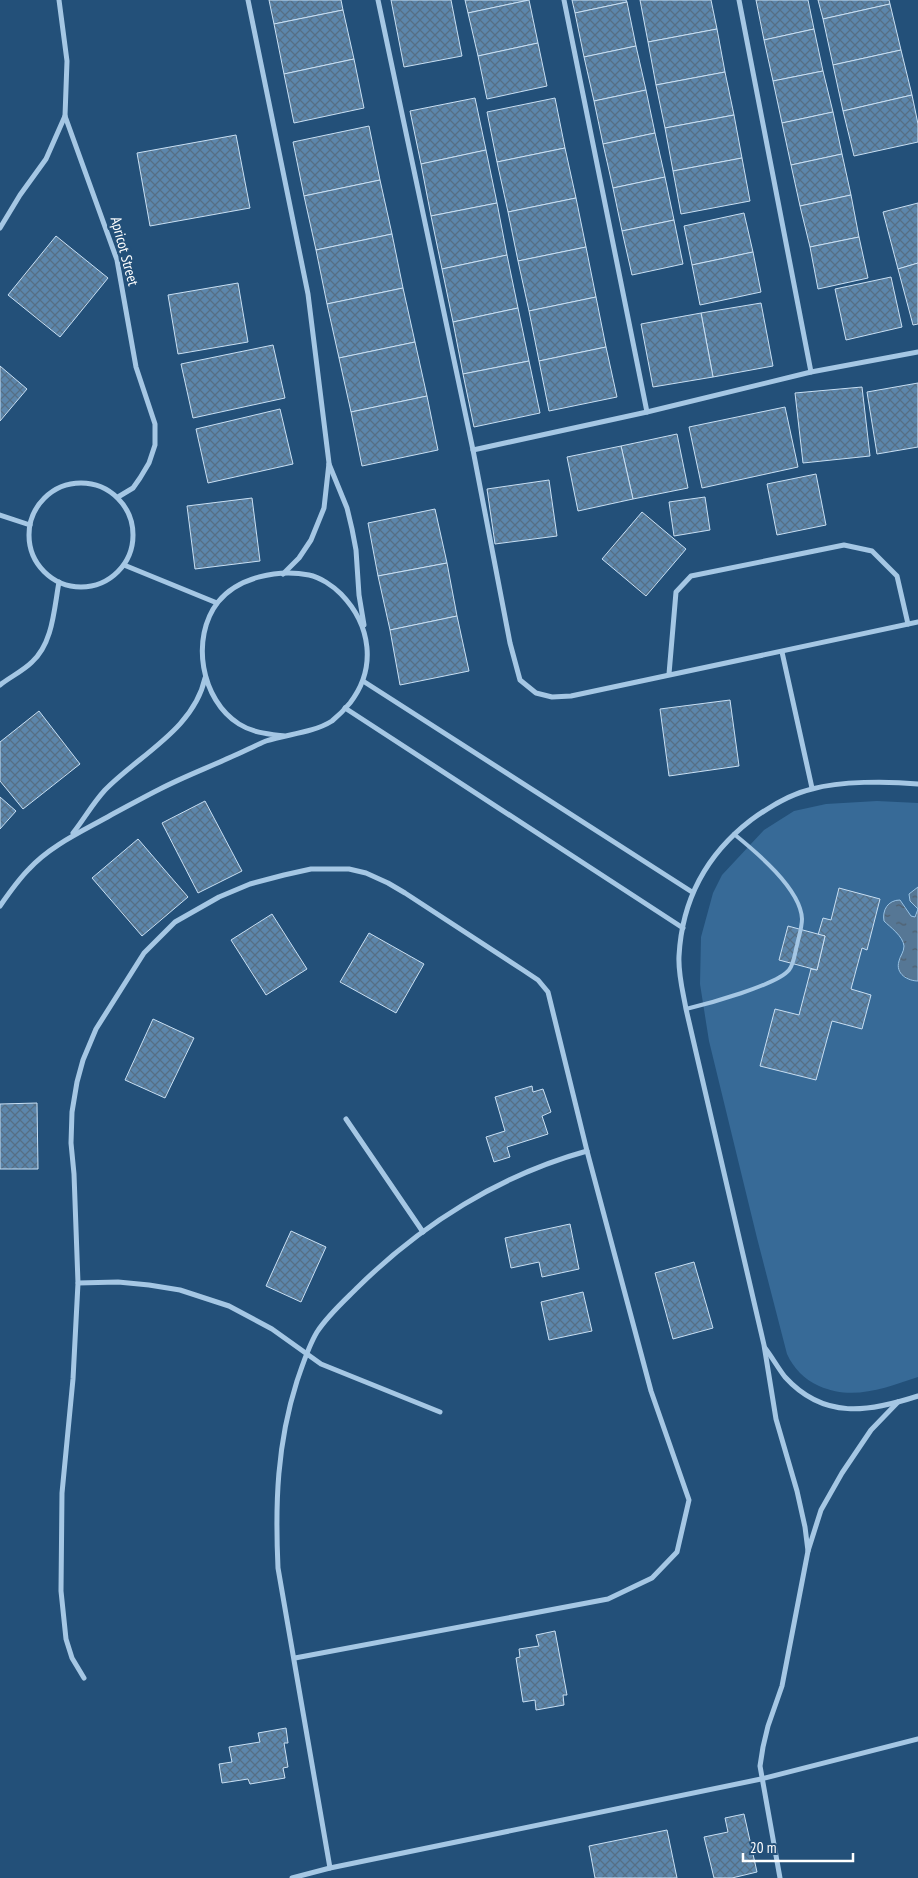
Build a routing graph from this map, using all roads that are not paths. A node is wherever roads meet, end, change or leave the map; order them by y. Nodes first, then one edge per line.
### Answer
1 (59, 0) edge
2 (248, 0) edge
3 (378, 0) edge
4 (564, 0) edge
5 (739, 0) edge
6 (66, 116) junction
7 (0, 228) edge
8 (918, 352) edge
9 (811, 372) junction
10 (647, 412) junction
11 (473, 450) junction
12 (329, 463) junction
13 (118, 497) junction
14 (0, 514) edge
15 (30, 525) junction
16 (124, 565) junction
17 (283, 574) junction
18 (59, 582) junction
19 (218, 603) junction
20 (918, 622) edge
21 (908, 624) junction
22 (365, 630) junction
23 (782, 652) junction
24 (669, 674) junction
25 (205, 676) junction
26 (363, 681) junction
27 (0, 685) edge
28 (345, 708) junction
29 (285, 736) junction
30 (918, 784) edge
31 (812, 788) junction
32 (733, 834) junction
33 (71, 835) junction
34 (692, 892) junction
35 (0, 906) edge
36 (683, 928) junction
37 (686, 1009) junction
38 (346, 1119) dead end
39 (587, 1151) junction
40 (423, 1232) junction
41 (78, 1283) junction
42 (764, 1345) junction
43 (306, 1355) junction
44 (918, 1396) edge
45 (898, 1402) junction
46 (440, 1412) dead end
47 (808, 1551) junction
48 (295, 1658) junction
49 (84, 1678) dead end
50 (918, 1739) edge
51 (762, 1779) junction
52 (330, 1868) junction
53 (292, 1878) edge
54 (780, 1878) edge

1 - 6 street, Apricot Street
2 - 12 street
3 - 11 street
4 - 10 street
5 - 9 street
6 - 7 street
6 - 13 street, Apricot Street
8 - 9 street
9 - 10 street
10 - 11 street
11 - 24 street
12 - 17 street
12 - 22 street
13 - 15 street
13 - 16 street
14 - 15 street
15 - 18 street
16 - 18 street
16 - 19 street
17 - 19 street
17 - 22 street
18 - 27 street
19 - 25 street
20 - 21 street
21 - 23 street
21 - 24 street
22 - 26 street
23 - 24 street
23 - 31 street
25 - 29 street
25 - 33 street
26 - 28 street
26 - 34 street
28 - 29 street
28 - 36 street
29 - 33 street
30 - 31 street
31 - 32 street
32 - 34 street
32 - 37 lane
33 - 35 street
34 - 36 street
36 - 37 street
37 - 42 street
38 - 40 street
39 - 40 street
39 - 41 street
39 - 48 street
40 - 43 street
41 - 43 street
41 - 49 street
42 - 45 street
42 - 47 street
43 - 46 street
43 - 48 street
44 - 45 street
45 - 47 street
47 - 51 street
48 - 52 street
50 - 51 street
51 - 52 street
51 - 54 street
52 - 53 street

